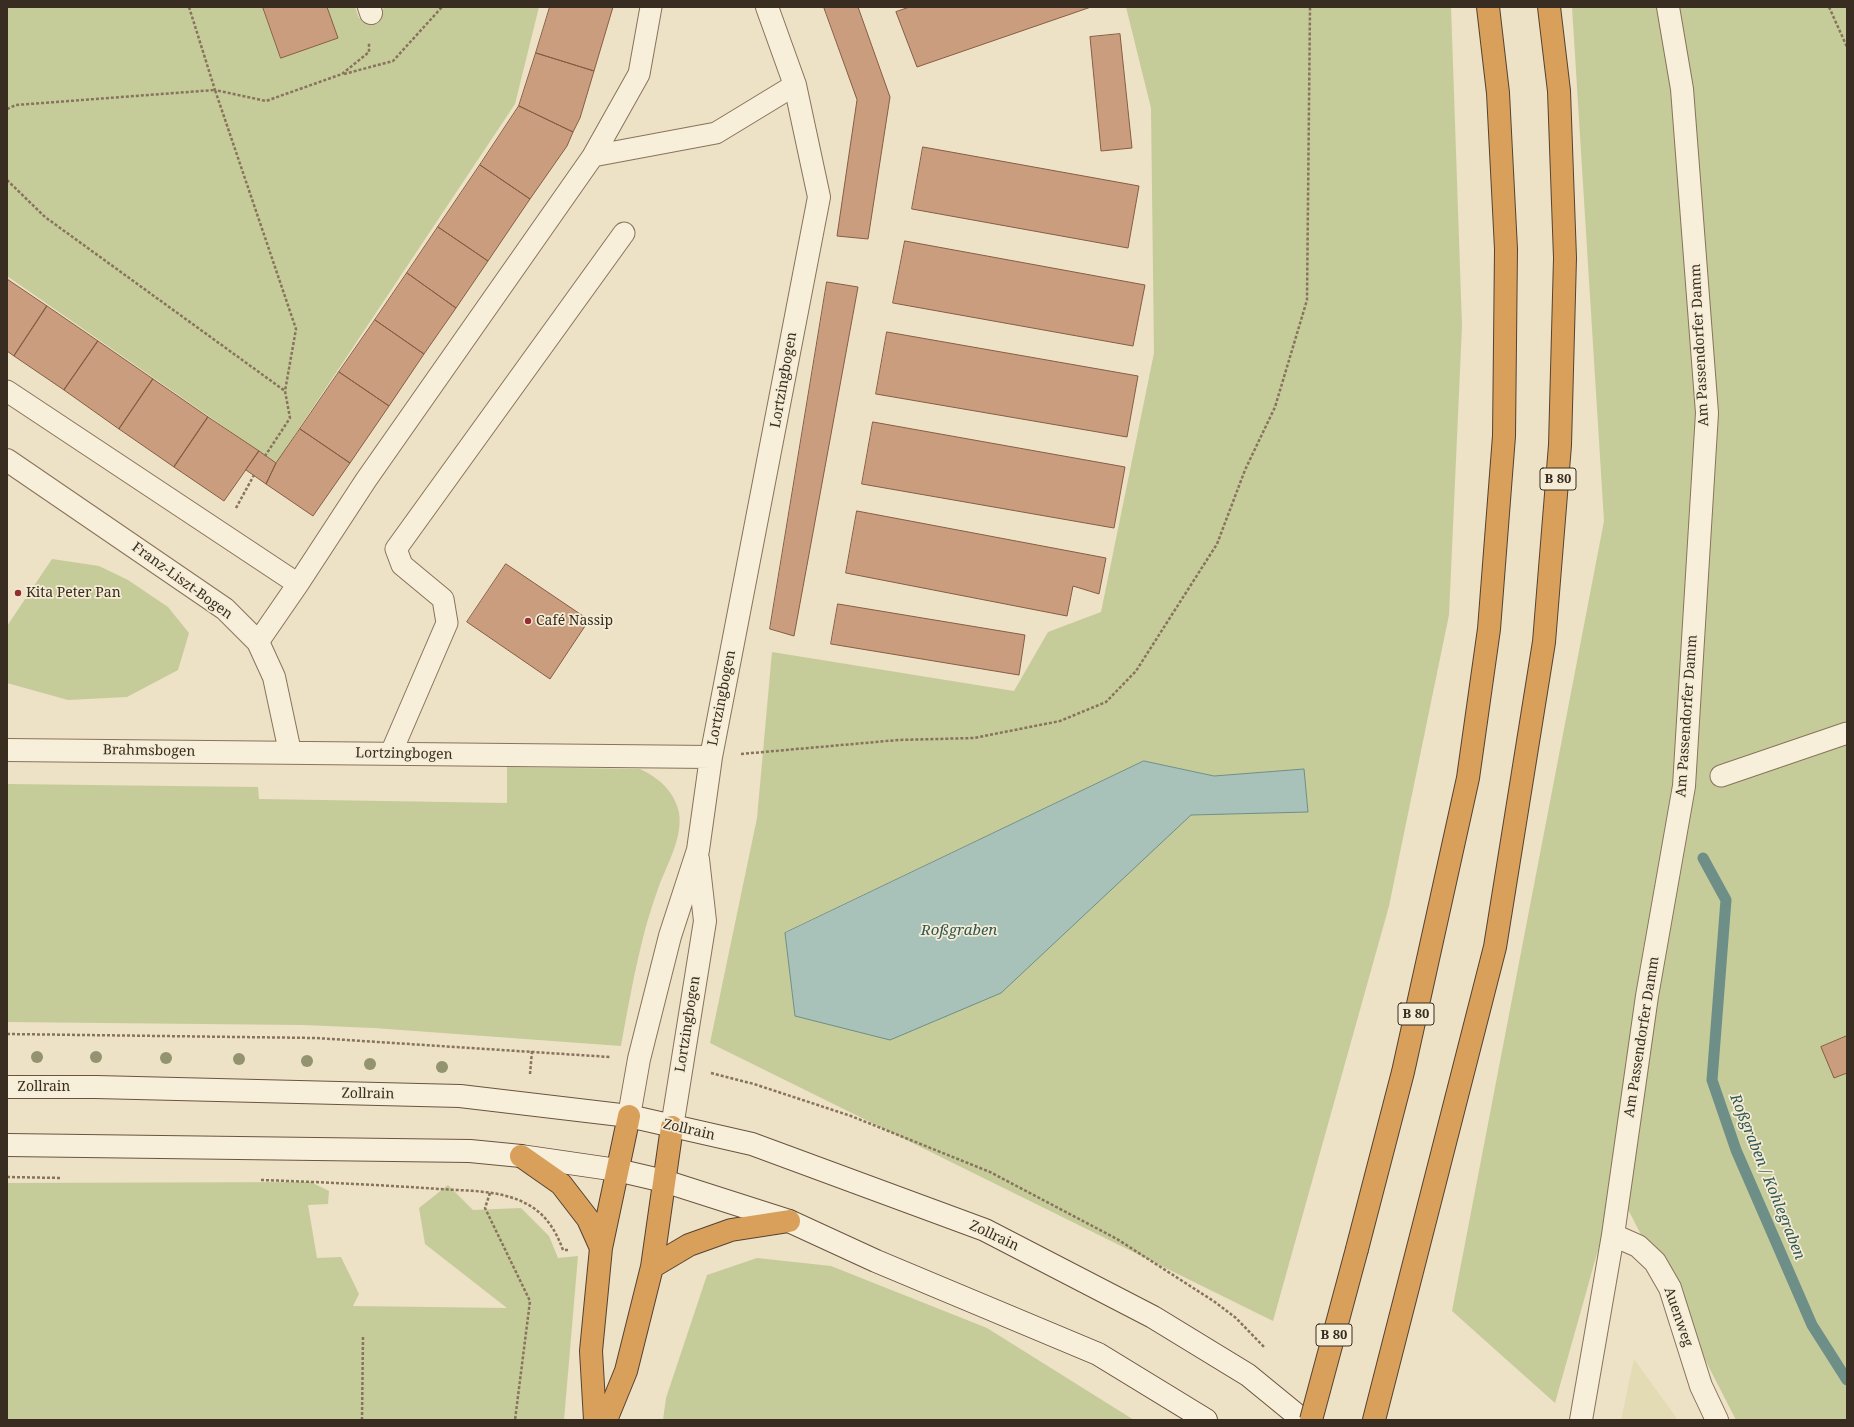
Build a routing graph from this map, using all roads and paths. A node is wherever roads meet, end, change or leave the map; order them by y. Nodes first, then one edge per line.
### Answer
1 (189, 7) edge
2 (442, 7) edge
3 (651, 7) edge
4 (767, 7) edge
5 (1310, 7) edge
6 (1488, 7) edge
7 (1549, 7) edge
8 (1668, 7) edge
9 (1829, 7) edge
10 (370, 10) edge
11 (1847, 47) edge
12 (342, 74) junction
13 (795, 85) junction
14 (215, 90) junction
15 (7, 109) edge
16 (593, 156) junction
17 (7, 180) edge
18 (624, 233) dead end
19 (7, 391) edge
20 (285, 391) junction
21 (265, 456) dead end
22 (7, 460) edge
23 (254, 475) dead end
24 (222, 532) junction
25 (298, 584) junction
26 (258, 642) junction
27 (1847, 733) edge
28 (7, 750) edge
29 (290, 752) junction
30 (391, 753) junction
31 (711, 757) junction
32 (1721, 776) dead end
33 (698, 850) junction
34 (7, 1034) edge
35 (639, 1059) junction
36 (681, 1066) junction
37 (7, 1086) edge
38 (629, 1116) junction
39 (672, 1126) junction
40 (7, 1145) edge
41 (521, 1156) junction
42 (617, 1170) junction
43 (7, 1177) edge
44 (69, 1178) dead end
45 (254, 1180) dead end
46 (664, 1180) junction
47 (490, 1193) junction
48 (789, 1221) junction
49 (1613, 1235) junction
50 (601, 1248) junction
51 (652, 1267) junction
52 (363, 1336) dead end
53 (1270, 1353) dead end
54 (362, 1420) edge
55 (515, 1420) edge
56 (595, 1420) edge
57 (606, 1420) edge
58 (1206, 1420) edge
59 (1303, 1420) edge
60 (1311, 1420) edge
61 (1374, 1420) edge
62 (1581, 1420) edge
63 (1716, 1420) edge

1 - 14 path
2 - 12 path
3 - 16 lane
4 - 13 street, Lortzingbogen
5 - 31 path
6 - 60 highway, B 80, bridge
7 - 61 highway, B 80
8 - 49 street, Am Passendorfer Damm
9 - 11 path
10 - 12 path
12 - 14 path
13 - 16 lane
13 - 31 street, Lortzingbogen
14 - 15 path
14 - 20 path
16 - 25 lane
17 - 20 path
18 - 30 lane
19 - 24 lane
20 - 21 path
22 - 26 street, Franz-Liszt-Bogen
23 - 24 path
24 - 25 lane
25 - 26 lane
26 - 29 street, Franz-Liszt-Bogen
27 - 32 lane
28 - 29 street, Brahmsbogen
29 - 30 street, Lortzingbogen
30 - 31 street, Lortzingbogen
31 - 33 street, Lortzingbogen
33 - 35 street, Lortzingbogen
33 - 36 street, Lortzingbogen
34 - 35 path
35 - 38 street, Lortzingbogen
36 - 39 street, Lortzingbogen
36 - 53 path
37 - 38 street, Zollrain
38 - 39 street, Zollrain
38 - 42 highway
39 - 46 highway
39 - 59 street, Zollrain
40 - 41 street
41 - 42 street
41 - 50 highway
42 - 46 street
42 - 50 highway
43 - 44 path
45 - 47 path
46 - 48 street
46 - 51 highway
47 - 50 path
47 - 55 path
48 - 51 highway
48 - 58 street
49 - 62 street, Am Passendorfer Damm
49 - 63 street, Auenweg
50 - 56 highway
51 - 57 highway
52 - 54 path

